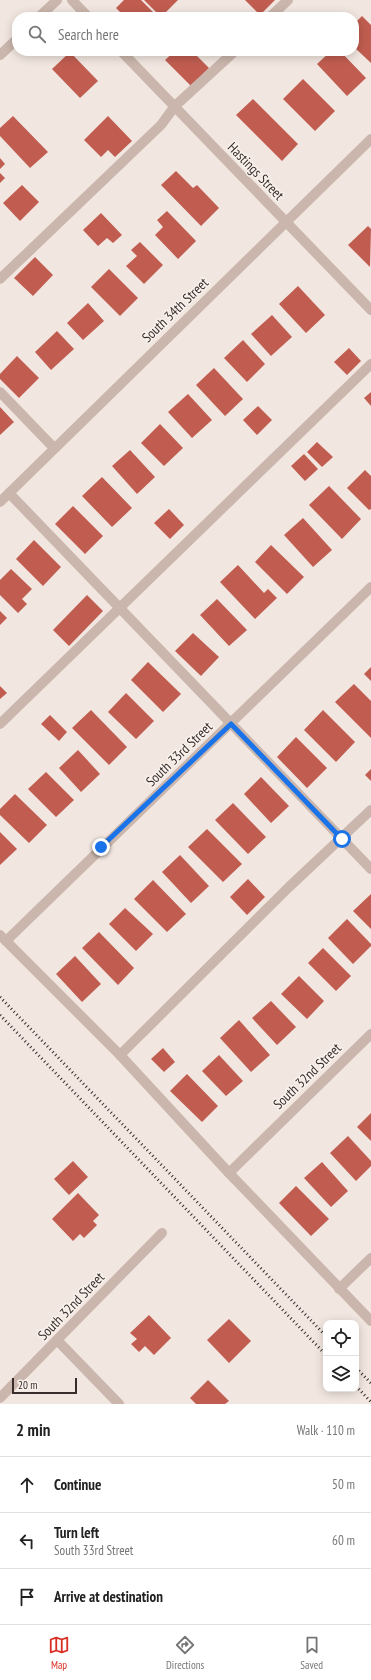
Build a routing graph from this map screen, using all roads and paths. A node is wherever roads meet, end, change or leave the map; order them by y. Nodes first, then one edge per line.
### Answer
1 (57, 0) edge
2 (72, 0) edge
3 (288, 0) edge
4 (44, 12) edge
5 (83, 12) edge
6 (275, 12) edge
7 (12, 44) edge
8 (0, 55) edge
9 (127, 56) edge
10 (230, 56) edge
11 (175, 106) junction
12 (371, 139) edge
13 (285, 221) junction
14 (0, 279) edge
15 (371, 310) edge
16 (371, 364) edge
17 (0, 392) edge
18 (54, 448) junction
19 (9, 493) junction
20 (0, 502) edge
21 (371, 587) edge
22 (120, 609) junction
23 (0, 724) edge
24 (231, 724) junction
25 (371, 810) edge
26 (342, 839) junction
27 (371, 869) edge
28 (3, 938) edge
29 (371, 1034) edge
30 (120, 1055) junction
31 (229, 1173) junction
32 (162, 1233) dead end
33 (371, 1258) edge
34 (338, 1289) junction
35 (371, 1321) edge
36 (56, 1340) junction
37 (0, 1398) edge
38 (119, 1404) edge

1 - 4 street
2 - 5 street
3 - 6 street
7 - 8 street
9 - 11 street, Hastings Street
10 - 11 street
11 - 13 street, Hastings Street
11 - 14 street
12 - 13 street, South 34th Street
13 - 15 street, Hastings Street
13 - 18 street, South 34th Street
16 - 22 street
17 - 18 street
18 - 19 street, South 34th Street
19 - 20 street, South 34th Street
19 - 22 street
21 - 24 street, South 33rd Street
22 - 23 street
22 - 24 street
24 - 26 street
24 - 28 street, South 33rd Street
25 - 26 street
26 - 27 street
26 - 30 street
28 - 30 street
29 - 31 street, South 32nd Street
30 - 31 street
31 - 34 street
32 - 36 street, South 32nd Street
33 - 34 street
34 - 35 street
36 - 37 street, South 32nd Street
36 - 38 street

